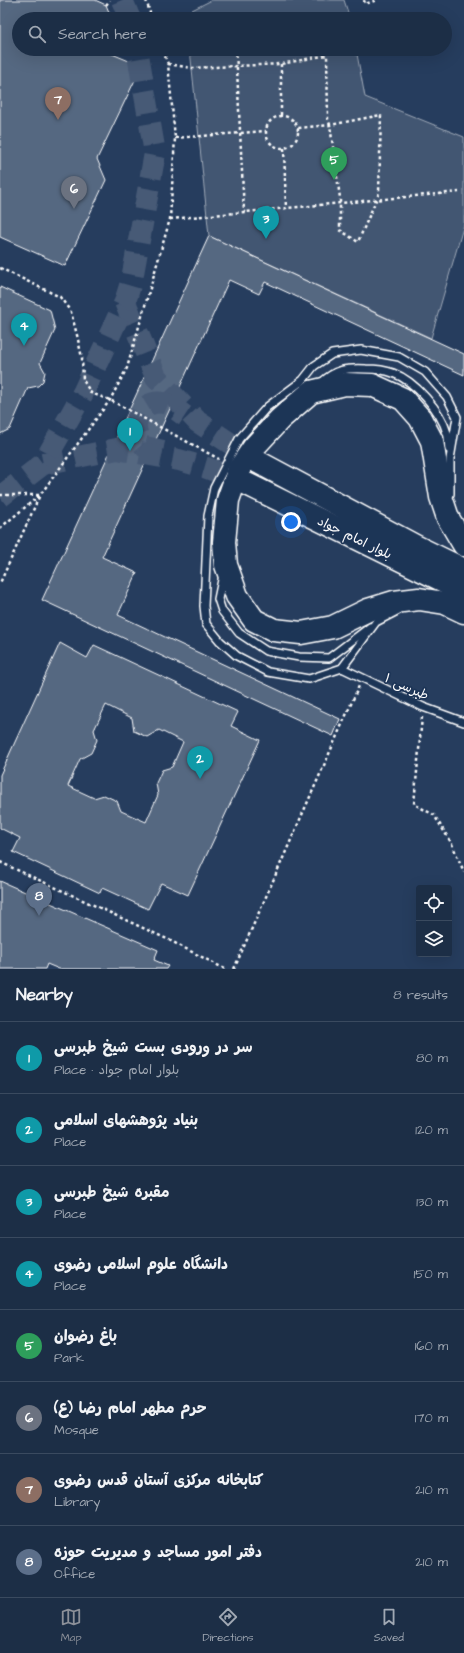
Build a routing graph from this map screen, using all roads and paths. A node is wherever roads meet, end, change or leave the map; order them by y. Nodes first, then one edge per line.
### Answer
1 (110, 0) edge
2 (146, 0) edge
3 (364, 0) edge
4 (377, 0) edge
5 (106, 5) dead end
6 (150, 12) edge
7 (165, 56) edge
8 (236, 56) edge
9 (321, 56) edge
10 (326, 56) edge
11 (168, 64) junction
12 (281, 64) junction
13 (237, 66) junction
14 (281, 115) junction
15 (330, 125) junction
16 (298, 128) junction
17 (266, 131) junction
18 (240, 133) junction
19 (175, 138) junction
20 (284, 148) junction
21 (459, 192) dead end
22 (376, 200) junction
23 (340, 204) junction
24 (286, 209) junction
25 (244, 212) junction
26 (256, 213) dead end
27 (170, 219) junction
28 (0, 268) edge
29 (312, 392) junction
30 (110, 400) junction
31 (450, 459) junction
32 (258, 462) tunnel mouth
33 (226, 463) junction
34 (247, 484) tunnel mouth
35 (0, 495) edge
36 (40, 495) junction
37 (452, 501) dead end
38 (453, 509) dead end
39 (0, 528) edge
40 (462, 542) edge
41 (226, 565) junction
42 (464, 570) edge
43 (0, 583) edge
44 (464, 591) edge
45 (419, 599) junction
46 (464, 612) edge
47 (376, 622) junction
48 (342, 668) junction
49 (362, 678) junction
50 (423, 707) junction
51 (464, 722) edge
52 (0, 862) edge
53 (464, 872) edge
54 (225, 969) edge
55 (234, 969) edge

1 - 5 path
2 - 6 path
3 - 4 path
7 - 11 path
8 - 13 path
9 - 12 path
10 - 15 path
11 - 13 path
11 - 19 path
12 - 13 path
12 - 14 path
13 - 18 path
14 - 16 path
14 - 17 path
15 - 16 path
15 - 22 path
15 - 23 path
16 - 20 path
17 - 18 path
17 - 20 path
18 - 19 path
18 - 25 path
19 - 27 path
20 - 24 path
21 - 22 path
22 - 23 path
22 - 23 path
23 - 24 path
24 - 25 path
25 - 26 path
25 - 27 path
27 - 30 path
28 - 30 path
29 - 31 lane
29 - 40 main road
29 - 41 main road
30 - 33 path
30 - 36 path
31 - 33 lane
31 - 37 lane
32 - 42 main road, بلوار امام جواد
33 - 48 lane
34 - 44 main road, بلوار امام جواد
35 - 36 path
36 - 39 path
36 - 43 path
38 - 40 lane
41 - 45 main road
41 - 47 lane
45 - 46 main road
45 - 47 lane
47 - 48 lane
48 - 49 lane, طبرسی ۱
49 - 50 lane, طبرسی ۱
49 - 55 path
50 - 51 lane, طبرسی ۱
50 - 53 path
52 - 54 path

